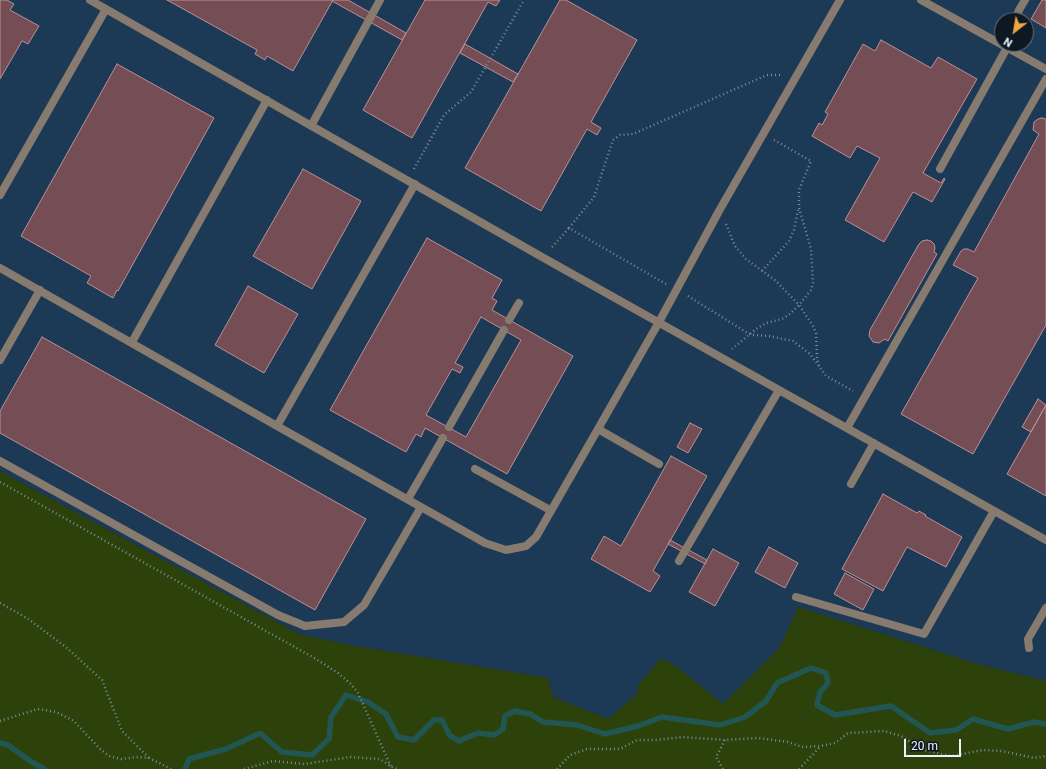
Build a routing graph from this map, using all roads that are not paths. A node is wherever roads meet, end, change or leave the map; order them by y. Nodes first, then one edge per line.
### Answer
1 (380, 0) edge
2 (840, 0) edge
3 (921, 0) edge
4 (1025, 0) edge
5 (95, 1) edge
6 (106, 9) junction
7 (1018, 12) edge
8 (994, 38) edge
9 (1006, 52) edge
10 (1019, 52) edge
11 (1046, 69) edge
12 (1046, 79) edge
13 (267, 100) junction
14 (311, 126) junction
15 (940, 169) dead end
16 (411, 182) junction
17 (0, 194) edge
18 (0, 268) edge
19 (40, 290) junction
20 (519, 303) dead end
21 (509, 320) dead end
22 (659, 322) junction
23 (504, 330) dead end
24 (132, 342) junction
25 (0, 360) edge
26 (779, 390) junction
27 (277, 426) junction
28 (449, 427) dead end
29 (847, 428) junction
30 (598, 429) junction
31 (443, 438) dead end
32 (874, 443) junction
33 (0, 461) edge
34 (659, 464) dead end
35 (475, 469) dead end
36 (851, 484) dead end
37 (408, 499) junction
38 (421, 506) junction
39 (550, 510) junction
40 (994, 511) junction
41 (1046, 540) edge
42 (679, 561) dead end
43 (796, 597) dead end
44 (1046, 608) edge
45 (1029, 648) dead end

1 - 14 lane
2 - 22 lane
3 - 8 lane
4 - 7 lane
5 - 6 lane
6 - 13 lane
6 - 17 lane
9 - 15 lane
10 - 11 lane
12 - 29 lane
13 - 14 lane
13 - 24 lane
14 - 16 lane
16 - 22 lane
16 - 27 lane
18 - 19 lane
19 - 24 lane
19 - 25 lane
20 - 21 lane
22 - 26 lane
22 - 30 lane
23 - 28 lane
24 - 27 lane
26 - 29 lane
26 - 42 lane
27 - 37 lane
29 - 32 lane
30 - 34 lane
30 - 39 lane
31 - 37 lane
32 - 36 lane
32 - 40 lane
33 - 38 lane
35 - 39 lane
37 - 38 lane
38 - 39 lane
40 - 41 lane
40 - 43 lane
44 - 45 lane

